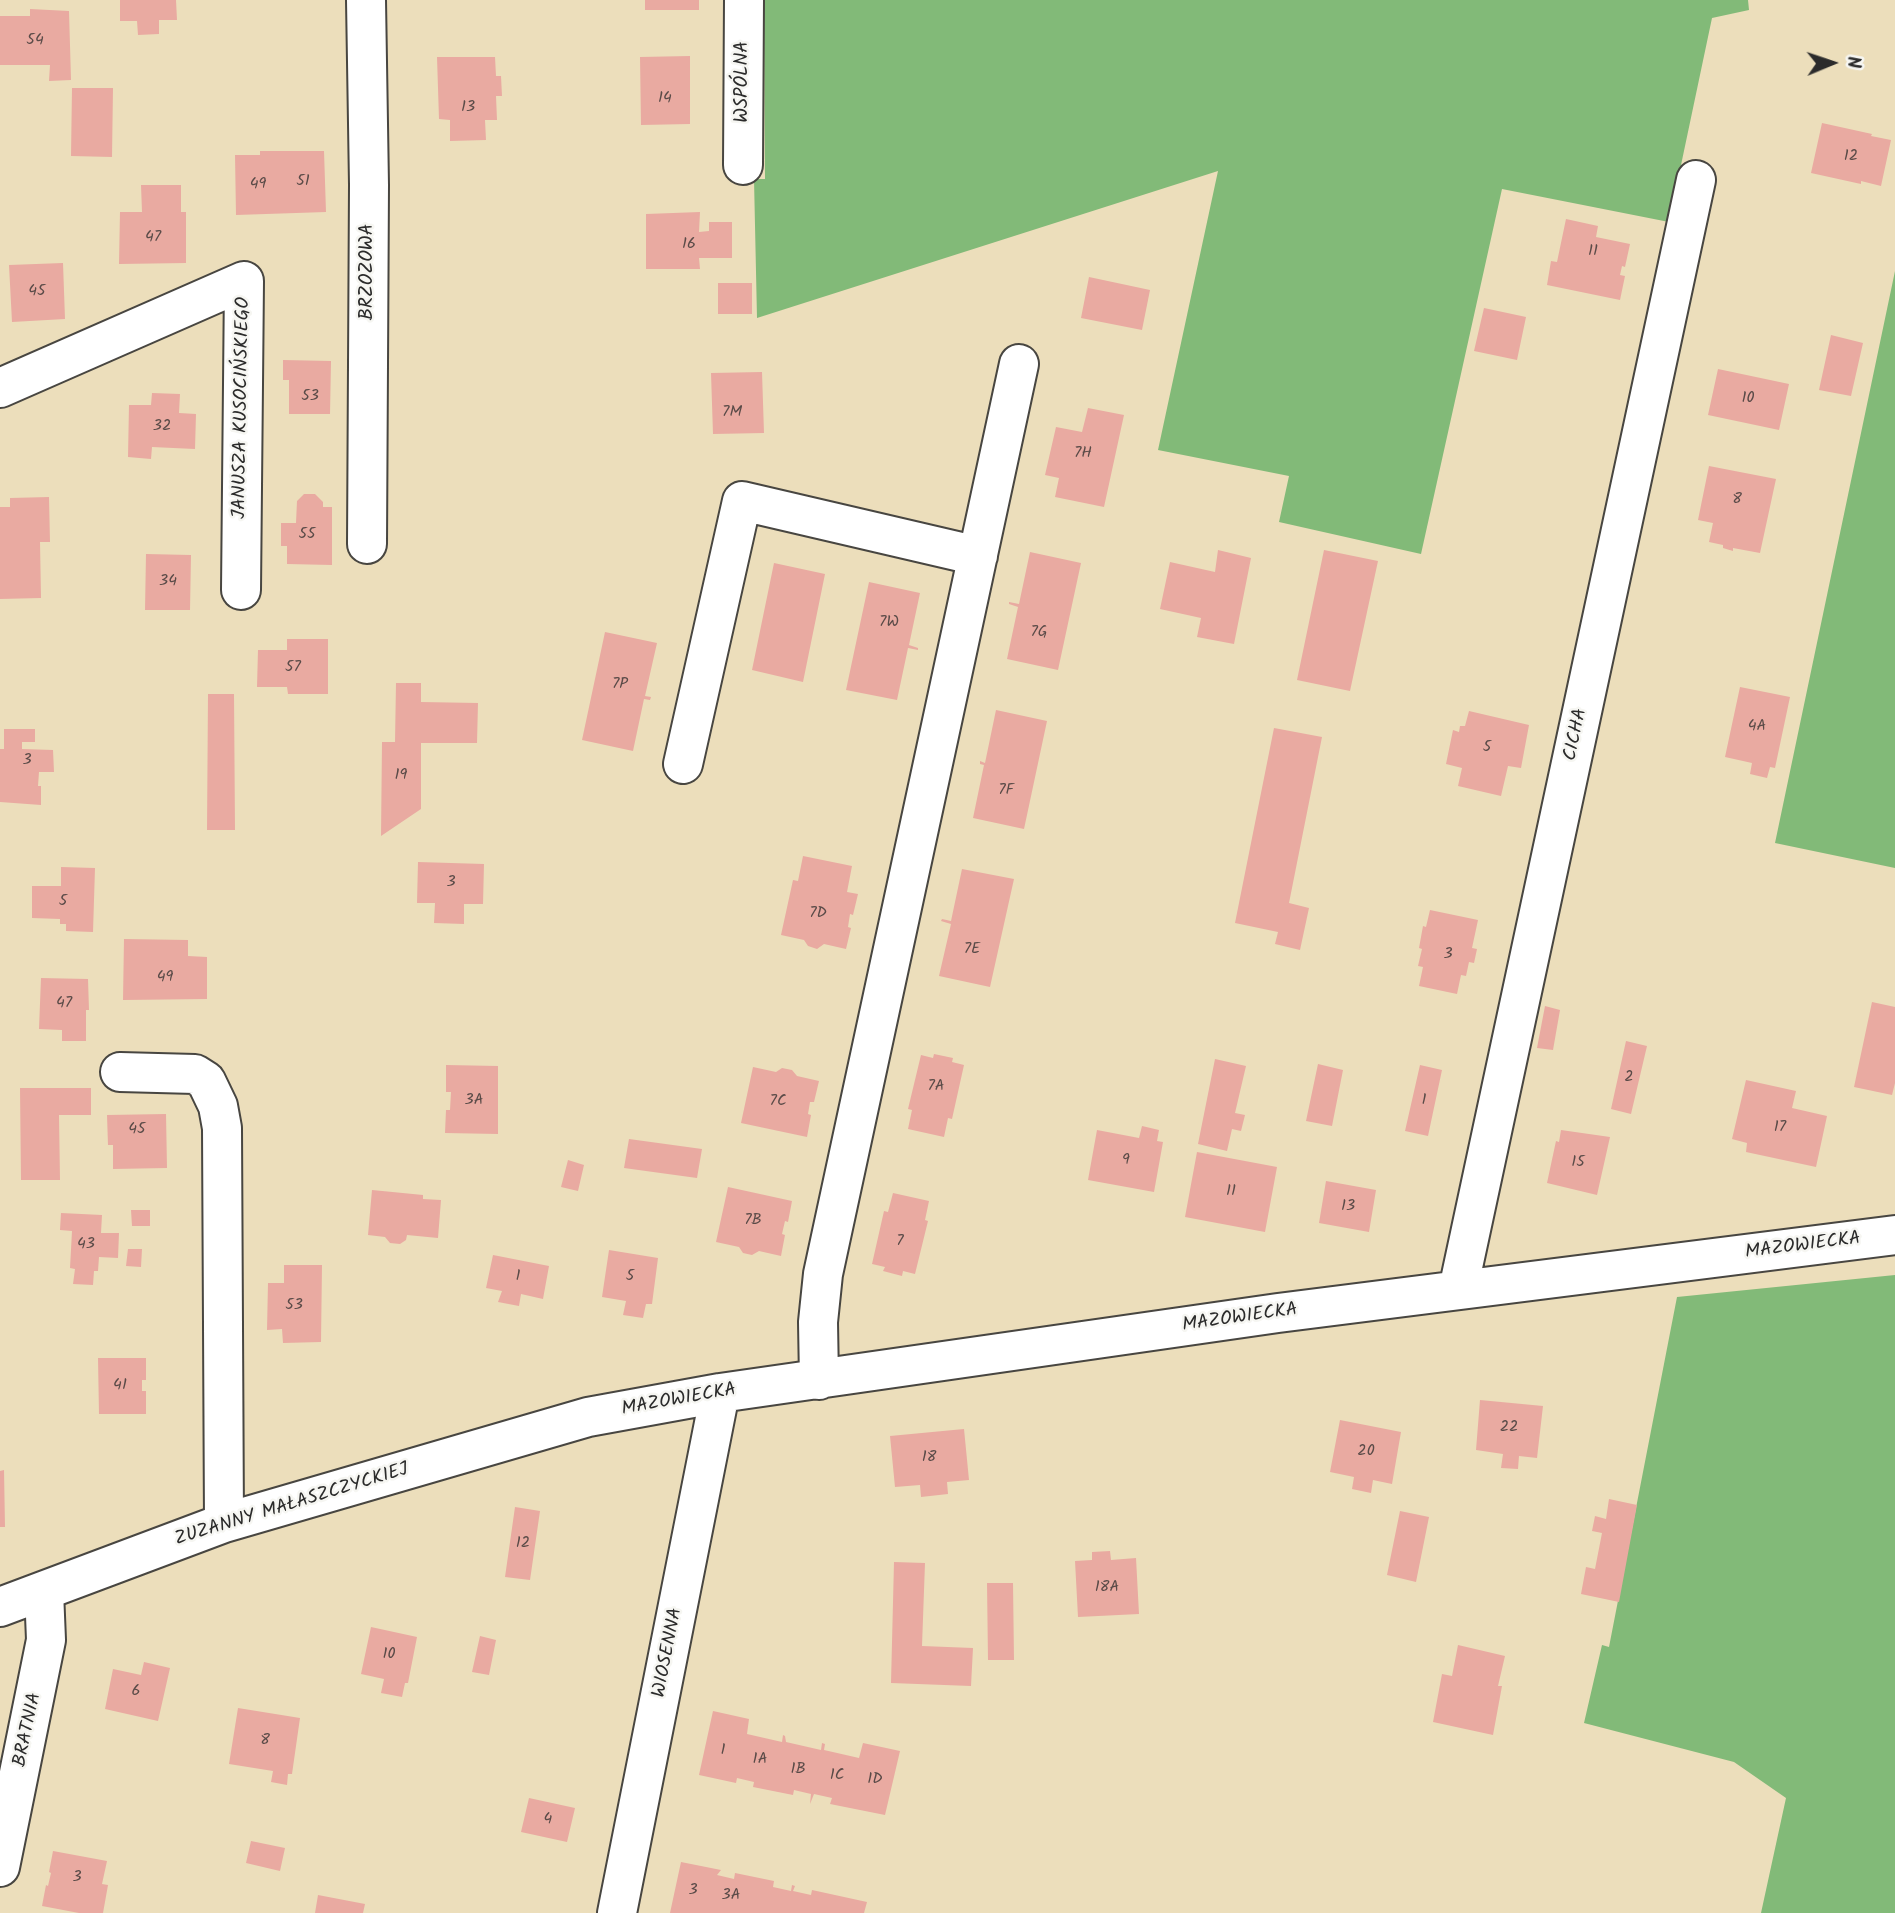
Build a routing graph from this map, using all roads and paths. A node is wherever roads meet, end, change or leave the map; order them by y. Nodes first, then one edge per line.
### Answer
1 (366, 0) edge
2 (744, 0) edge
3 (743, 165) dead end
4 (1696, 180) dead end
5 (1019, 364) dead end
6 (0, 388) edge
7 (367, 544) dead end
8 (978, 556) junction
9 (241, 590) dead end
10 (683, 764) dead end
11 (120, 1072) dead end
12 (1895, 1236) edge
13 (1458, 1290) junction
14 (819, 1380) junction
15 (720, 1393) junction
16 (587, 1417) joint
17 (224, 1523) junction
18 (44, 1591) junction
19 (0, 1607) edge
20 (0, 1867) edge
21 (617, 1913) edge

1 - 7 street, BRZOZOWA
2 - 3 street, WSPÓLNA
4 - 13 street, CICHA
5 - 8 street
6 - 9 street, JANUSZA KUSOCIŃSKIEGO
8 - 10 street
8 - 14 street
11 - 17 street
12 - 13 street, MAZOWIECKA
13 - 14 street, MAZOWIECKA
14 - 15 street, MAZOWIECKA
15 - 16 street, MAZOWIECKA
15 - 21 street, WIOSENNA
16 - 17 street, ZUZANNY MAŁASZCZYCKIEJ
17 - 18 street, ZUZANNY MAŁASZCZYCKIEJ
18 - 19 street, ZUZANNY MAŁASZCZYCKIEJ
18 - 20 street, BRATNIA

